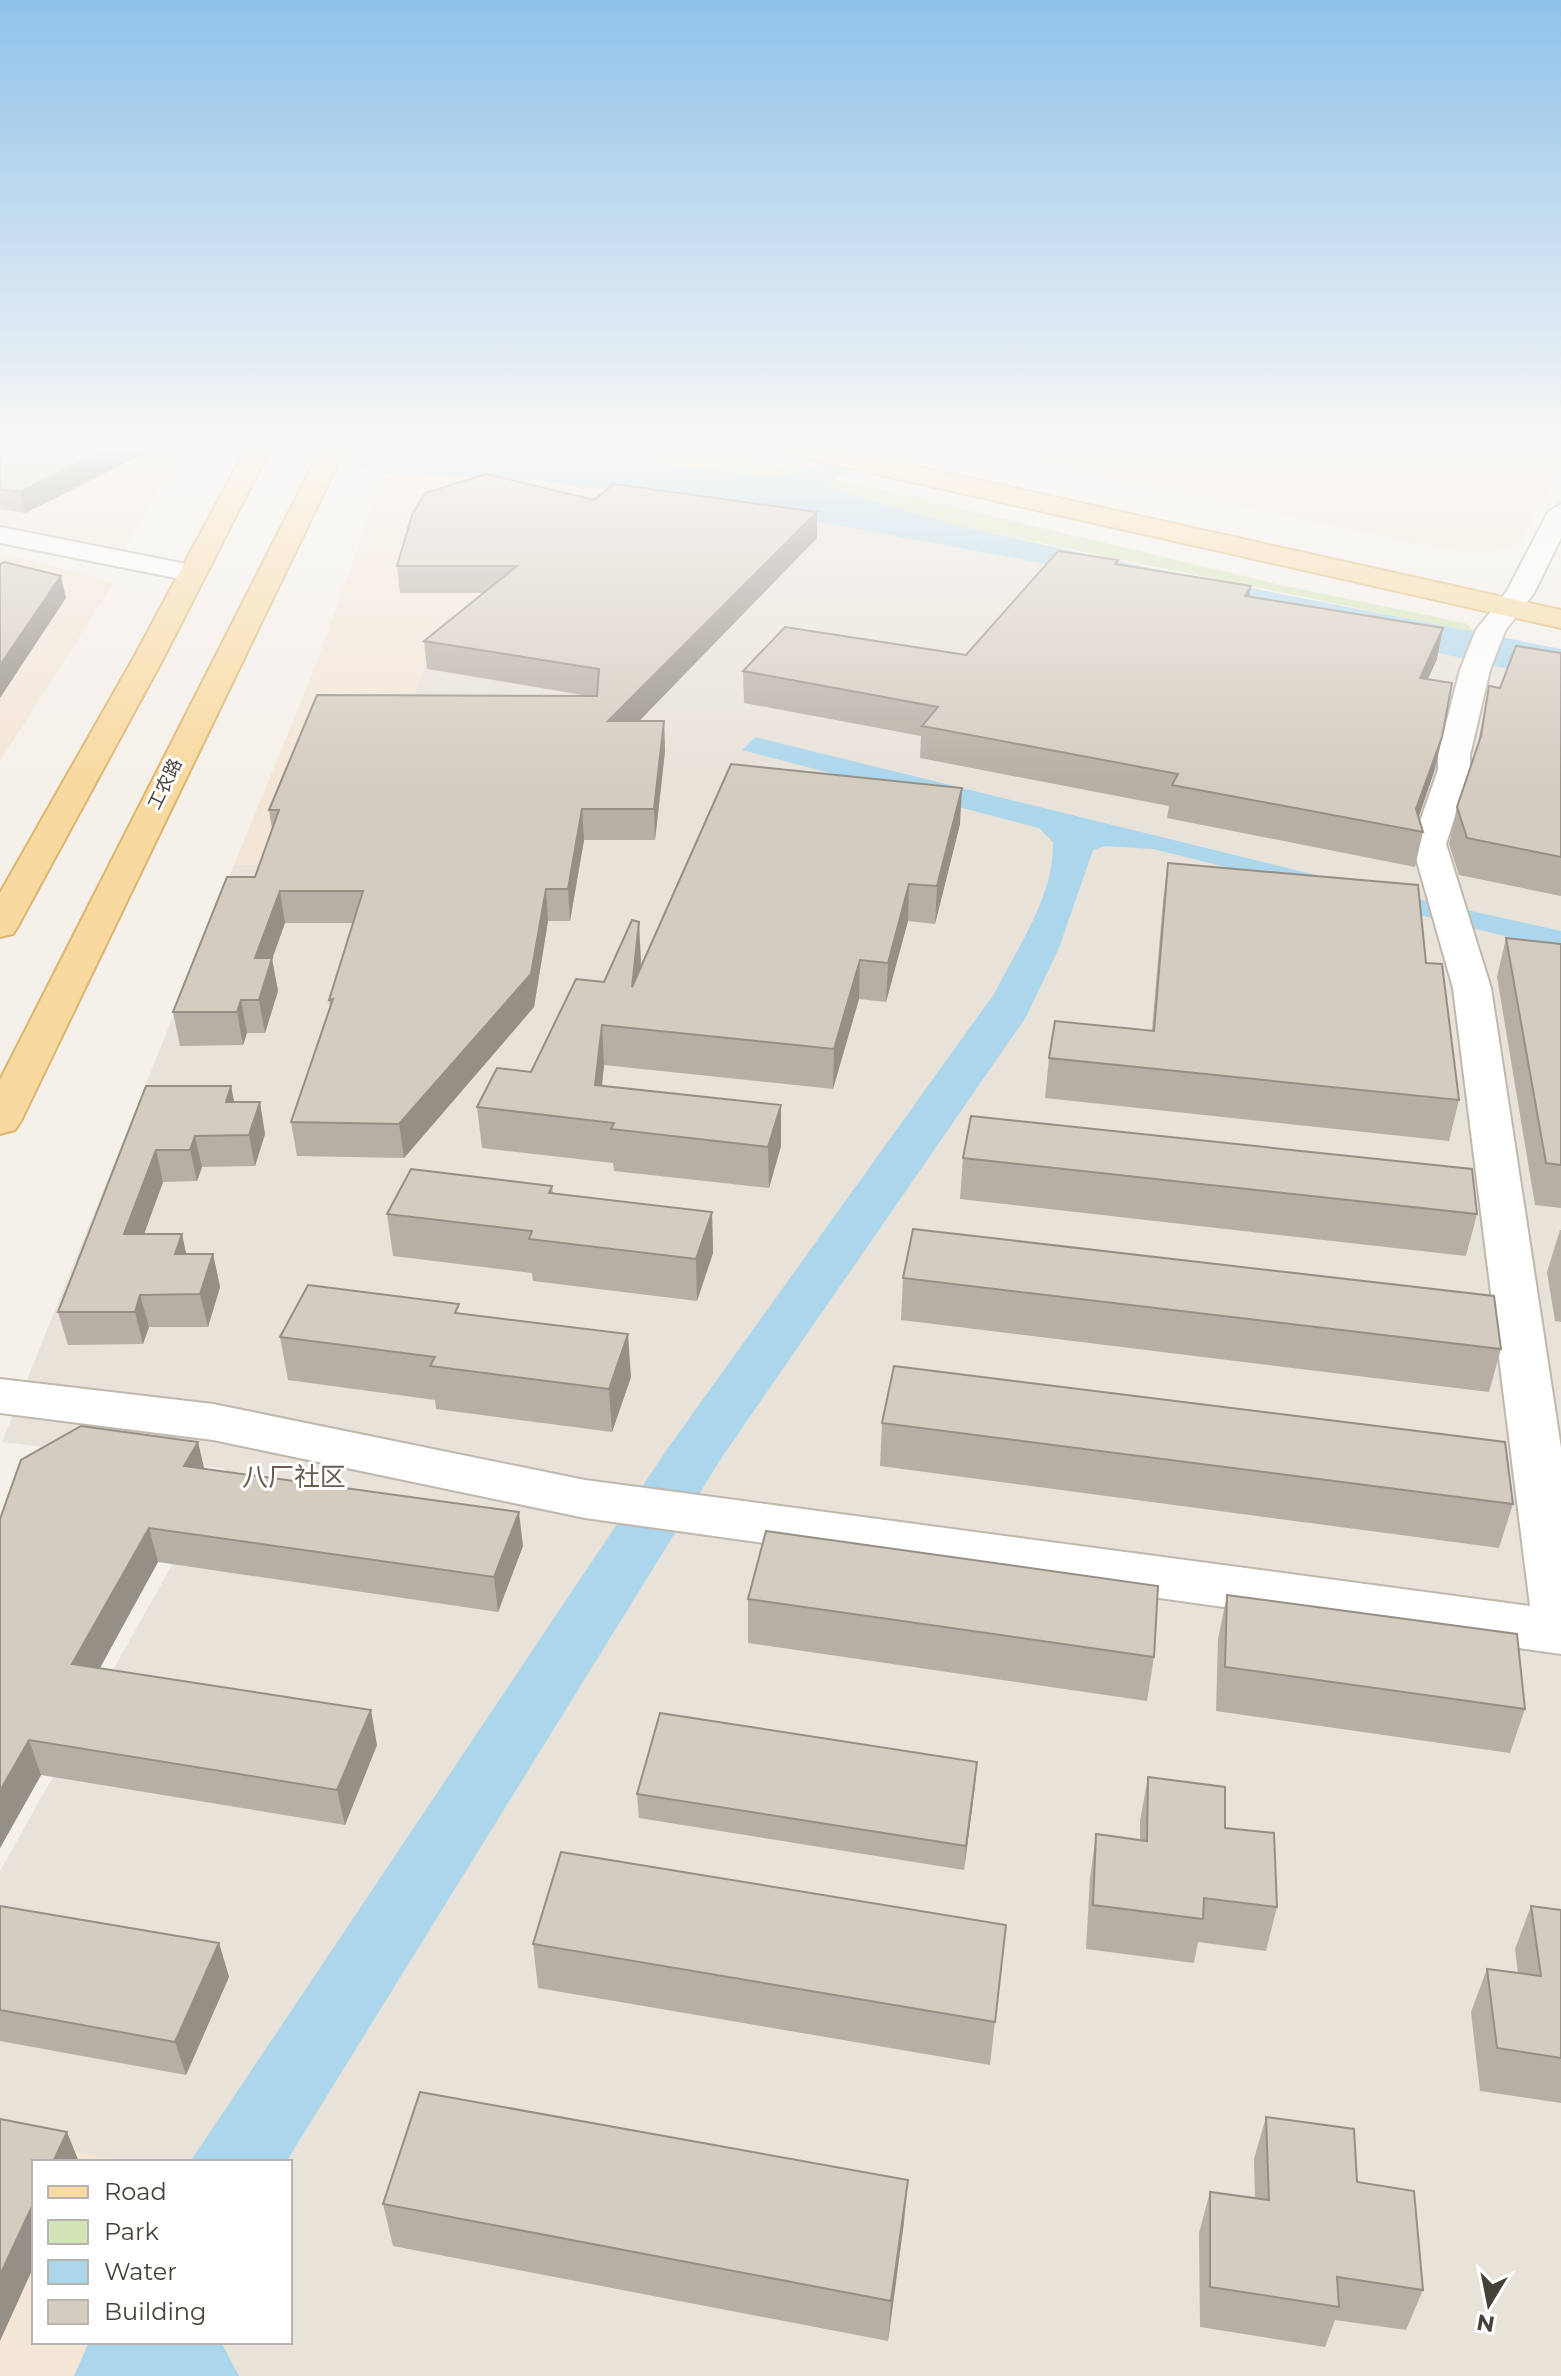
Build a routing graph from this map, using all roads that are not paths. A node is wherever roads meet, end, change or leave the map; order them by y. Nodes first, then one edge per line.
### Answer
1 (125, 560) edge
2 (198, 560) edge
3 (277, 560) edge
4 (1300, 560) edge
5 (1534, 560) edge
6 (191, 573) junction
7 (1561, 601) edge
8 (1506, 610) junction
9 (1561, 619) edge
10 (0, 926) edge
11 (0, 1121) edge
12 (0, 1396) edge
13 (1561, 1632) edge

1 - 6 street
2 - 6 main road
3 - 11 main road, 工农路
4 - 8 main road
5 - 8 street
6 - 10 main road
7 - 8 main road
8 - 9 main road
8 - 13 street
12 - 13 street

